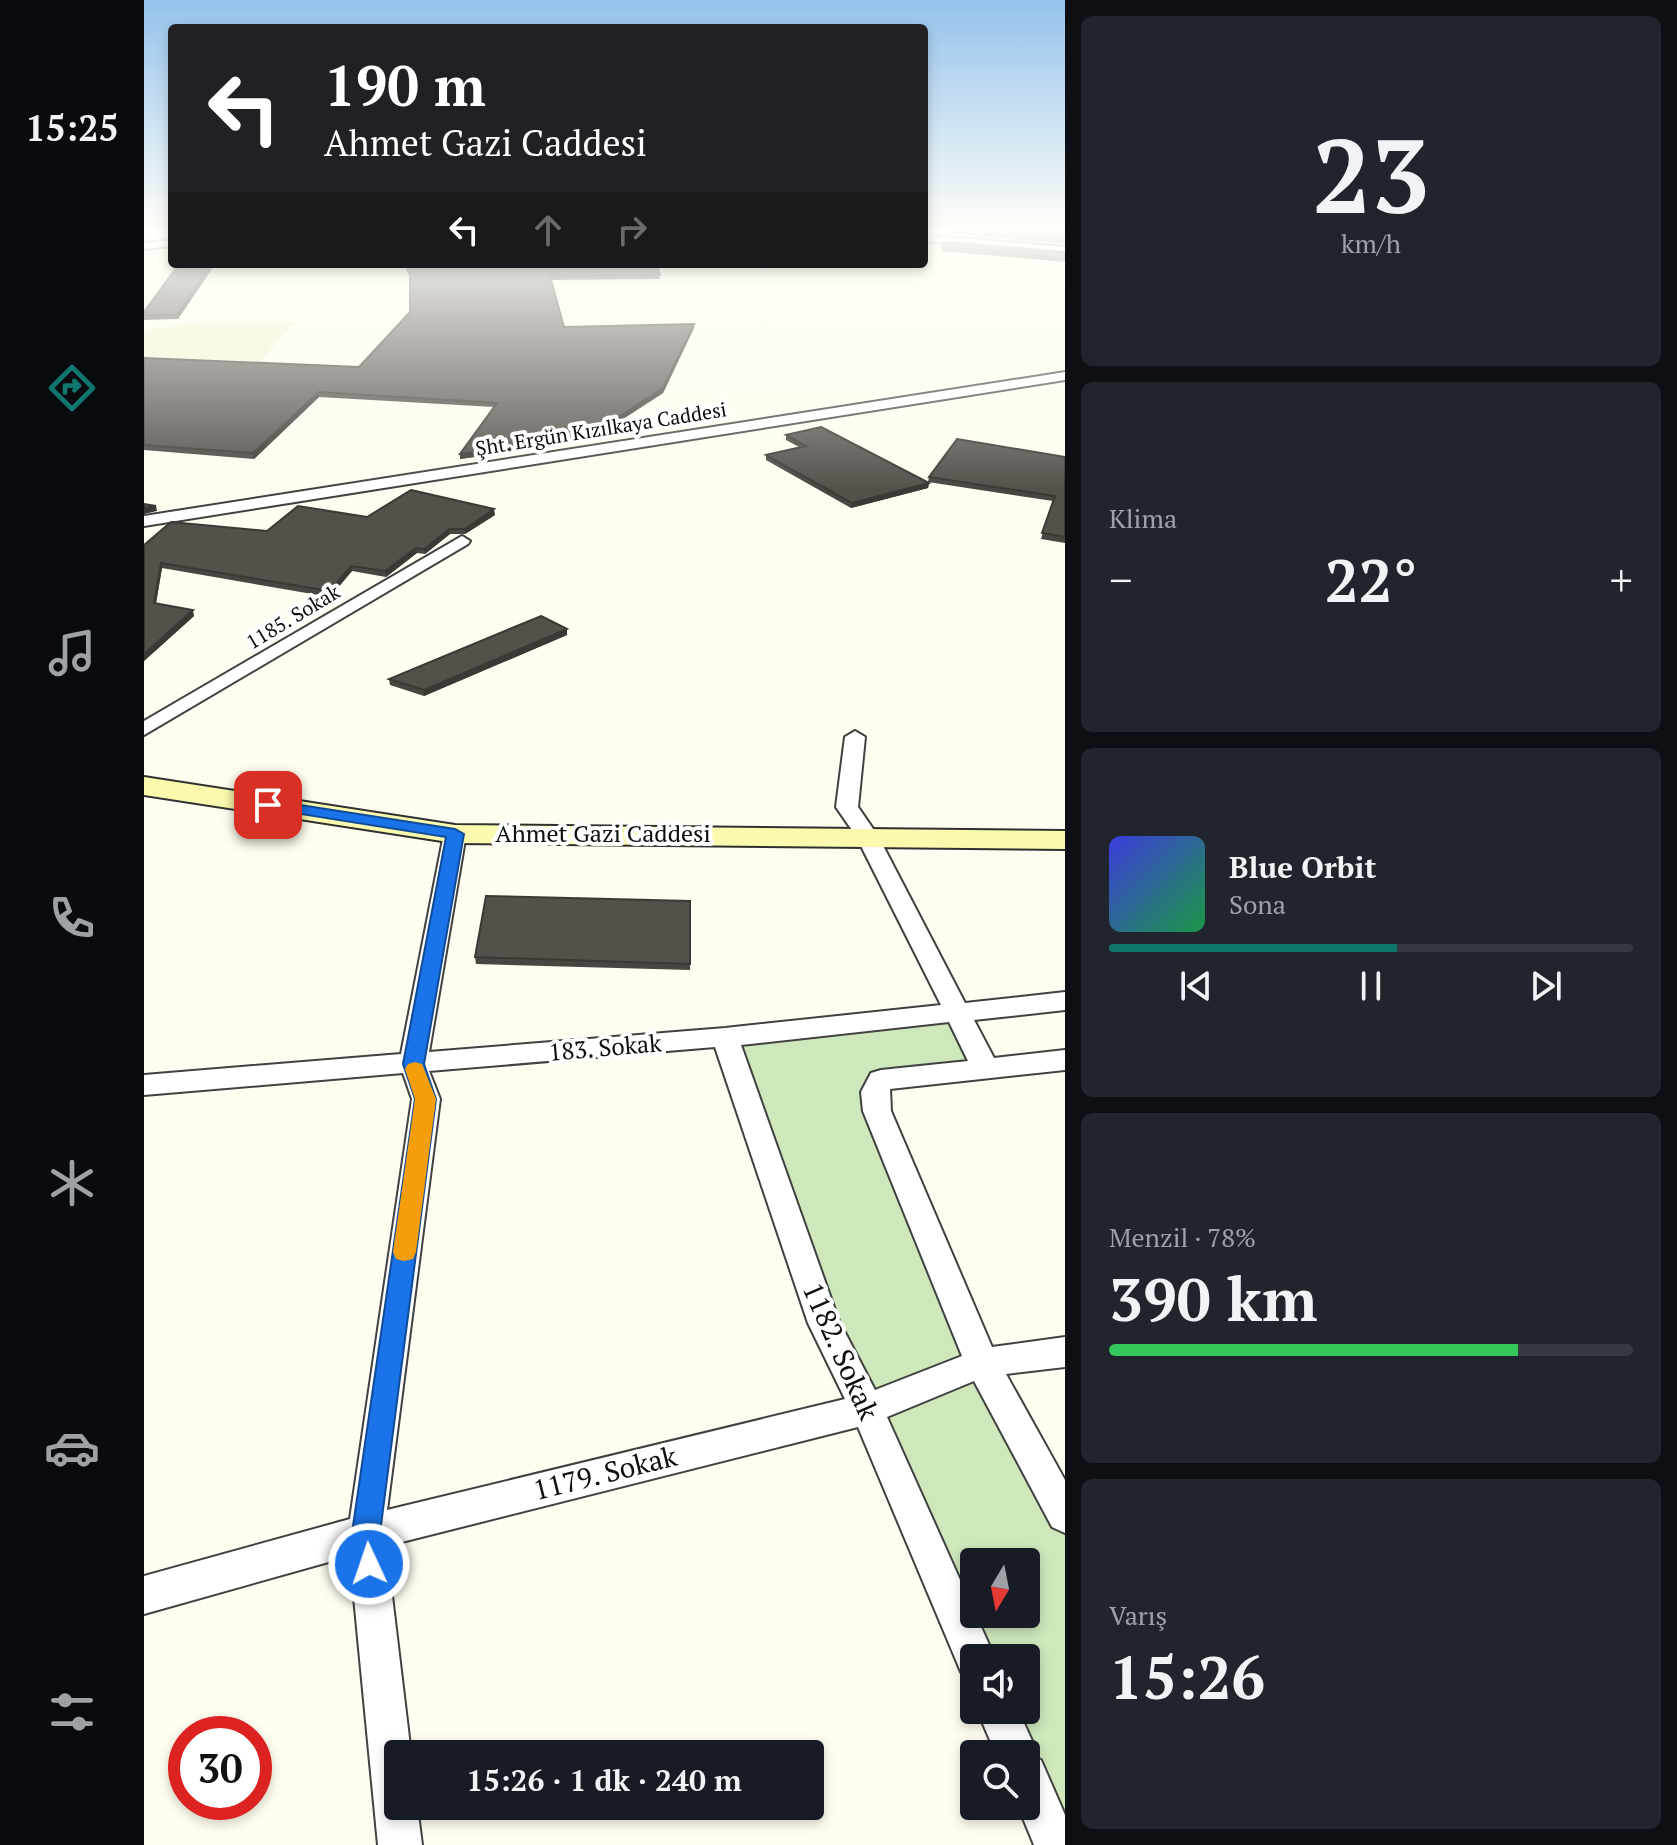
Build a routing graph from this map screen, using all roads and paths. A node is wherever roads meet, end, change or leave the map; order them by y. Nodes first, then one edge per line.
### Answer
1 (1065, 376) edge
2 (144, 521) edge
3 (462, 541) dead end
4 (144, 729) edge
5 (855, 737) dead end
6 (144, 786) edge
7 (455, 834) junction
8 (867, 836) junction
9 (1065, 840) edge
10 (1065, 1001) edge
11 (958, 1011) junction
12 (725, 1037) junction
13 (1065, 1060) edge
14 (413, 1064) junction
15 (985, 1067) junction
16 (144, 1085) edge
17 (1065, 1352) edge
18 (982, 1363) junction
19 (867, 1409) junction
20 (1065, 1515) edge
21 (366, 1533) junction
22 (144, 1595) edge
23 (969, 1644) edge
24 (1040, 1808) edge
25 (400, 1845) edge
26 (1056, 1845) edge

1 - 2 street, Şht. Ergün Kızılkaya Caddesi
3 - 4 street, 1185. Sokak
5 - 8 street
6 - 7 street, Ahmet Gazi Caddesi
7 - 8 street, Ahmet Gazi Caddesi
7 - 14 street
8 - 9 street, Ahmet Gazi Caddesi
8 - 11 street
10 - 11 street, 183. Sokak
11 - 12 street, 183. Sokak
11 - 15 street
12 - 14 street, 183. Sokak
12 - 19 street, 1182. Sokak
13 - 15 street
14 - 16 street, 183. Sokak
14 - 21 street
15 - 18 street
17 - 18 street, 1179. Sokak
18 - 19 street, 1179. Sokak
18 - 20 street
19 - 21 street, 1179. Sokak
19 - 23 street, 1182. Sokak
21 - 22 street, 1179. Sokak
21 - 25 street
24 - 26 street

